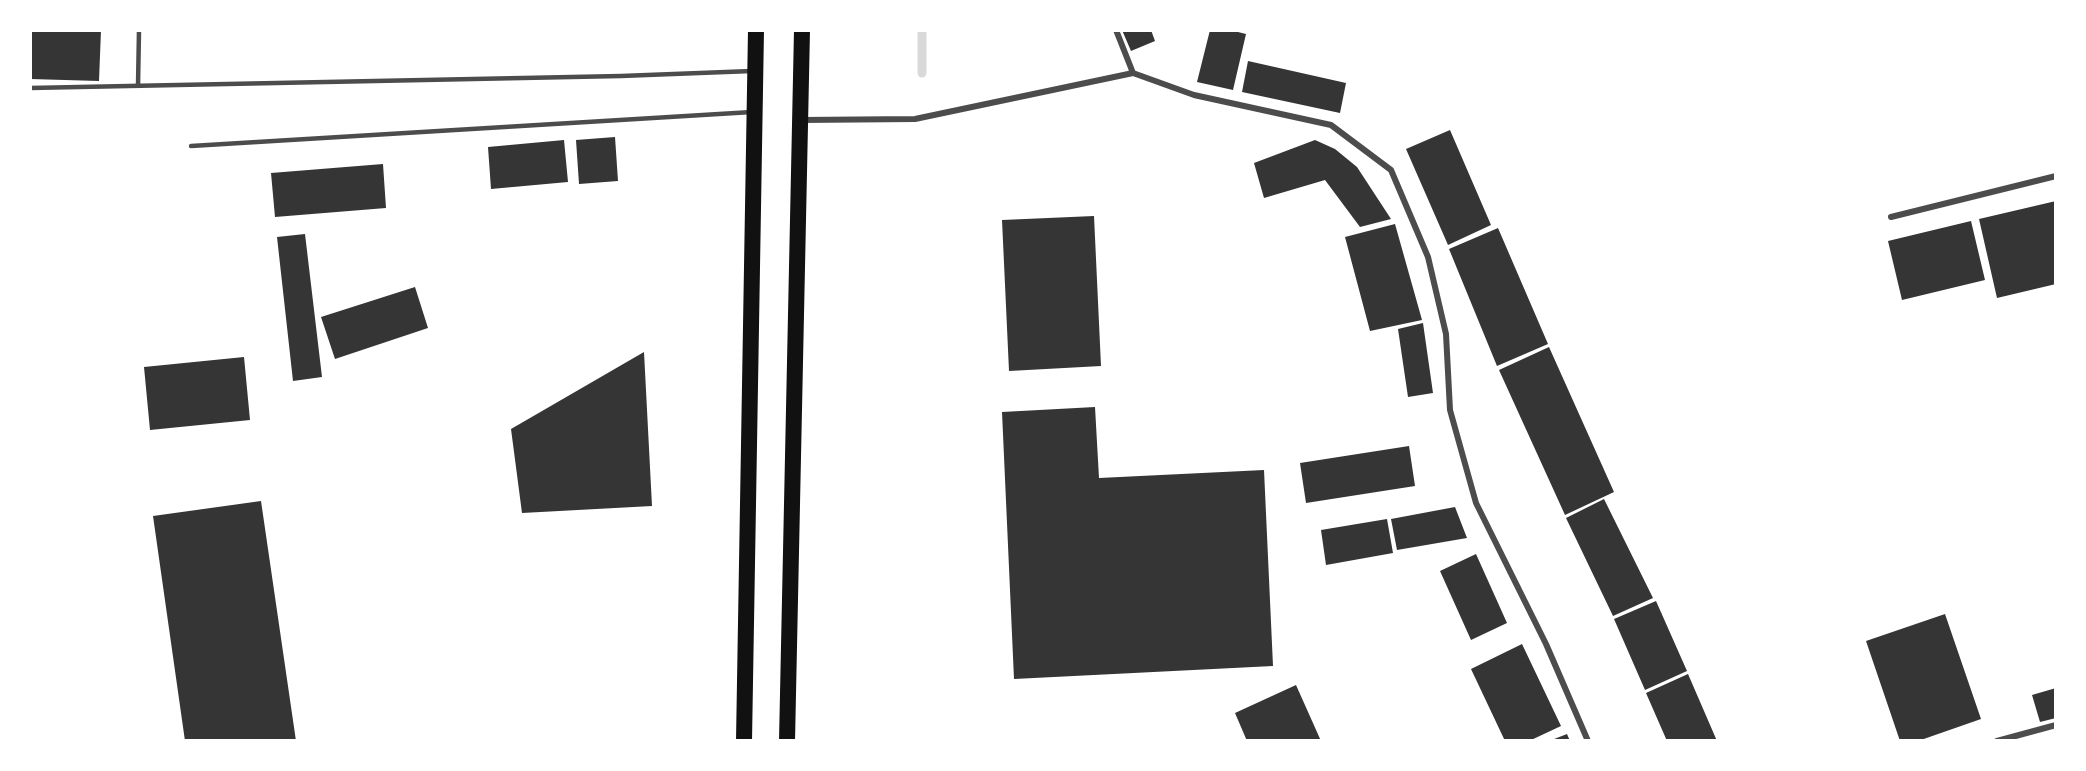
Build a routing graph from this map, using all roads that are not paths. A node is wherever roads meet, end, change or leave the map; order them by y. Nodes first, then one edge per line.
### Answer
1 (140, 30) edge
2 (756, 30) edge
3 (802, 30) edge
4 (1116, 30) edge
5 (755, 71) junction
6 (1133, 73) junction
7 (138, 86) junction
8 (30, 88) edge
9 (755, 111) junction
10 (800, 120) junction
11 (191, 146) dead end
12 (2056, 176) edge
13 (1890, 217) dead end
14 (2056, 725) edge
15 (744, 741) edge
16 (787, 741) edge
17 (1588, 741) edge
18 (1997, 741) edge

1 - 7 lane
2 - 5 highway
3 - 10 highway
4 - 6 street
5 - 7 lane
5 - 9 highway
6 - 10 street
6 - 17 street
7 - 8 lane
9 - 11 lane
9 - 15 highway
10 - 16 highway
12 - 13 street
14 - 18 street

